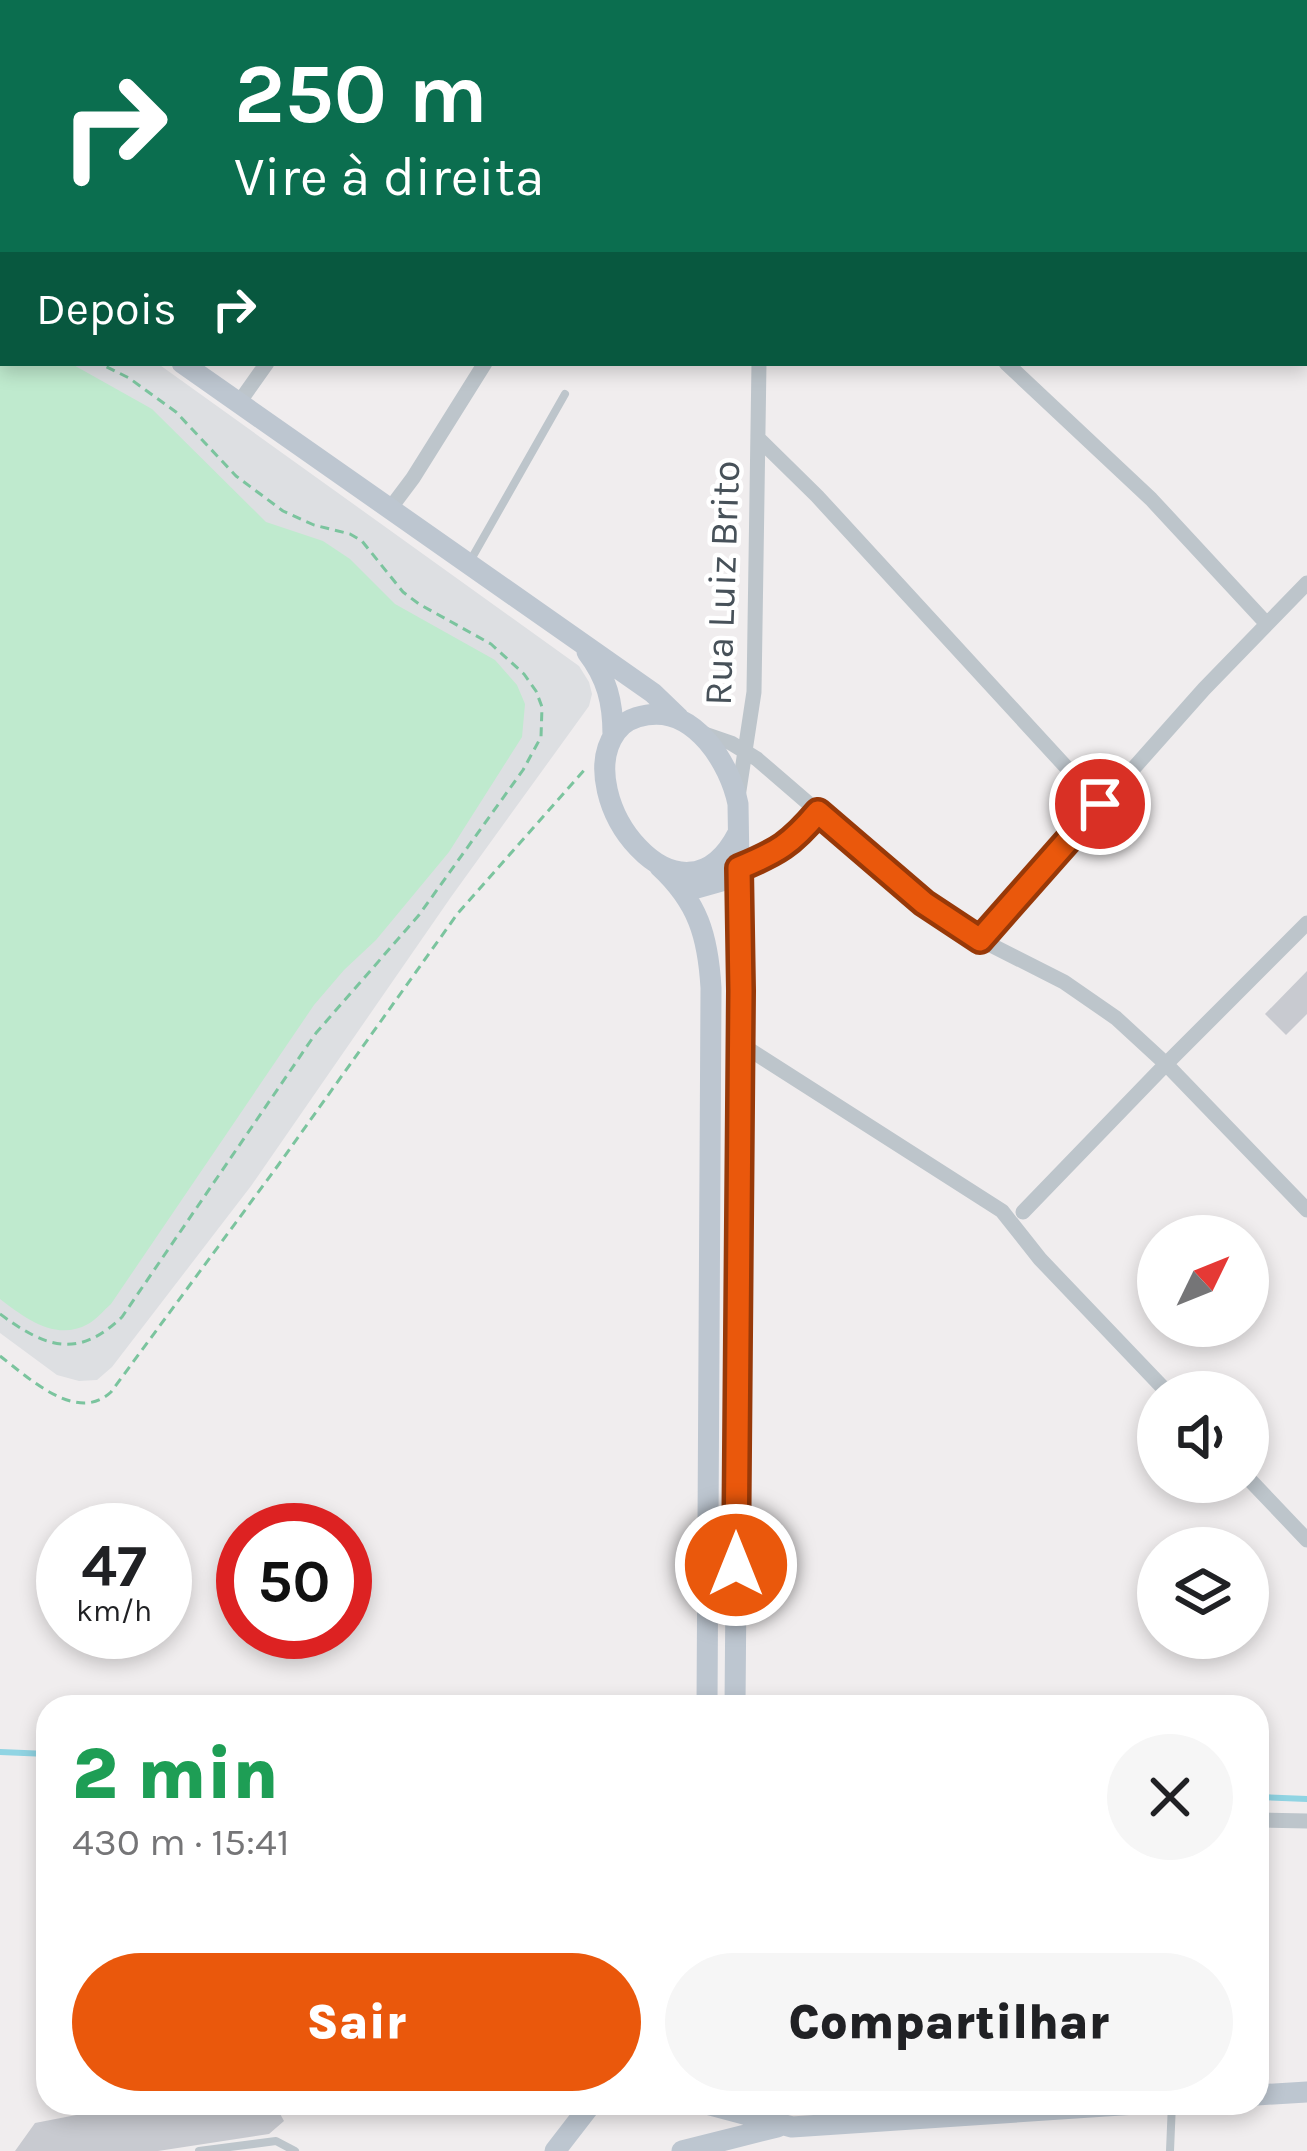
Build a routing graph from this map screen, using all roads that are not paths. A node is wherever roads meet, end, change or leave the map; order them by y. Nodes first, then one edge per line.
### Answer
1 (186, 366) edge
2 (265, 366) edge
3 (482, 366) edge
4 (759, 366) edge
5 (1009, 366) edge
6 (565, 394) dead end
7 (238, 404) junction
8 (758, 438) junction
9 (389, 510) junction
10 (468, 565) junction
11 (1307, 583) edge
12 (1266, 622) junction
13 (579, 642) junction
14 (688, 726) junction
15 (612, 738) junction
16 (744, 750) junction
17 (738, 804) junction
18 (1100, 804) junction
19 (818, 812) junction
20 (738, 833) junction
21 (654, 861) junction
22 (739, 868) junction
23 (683, 892) junction
24 (1307, 923) edge
25 (980, 940) junction
26 (740, 1043) junction
27 (1166, 1064) junction
28 (1307, 1210) edge
29 (1023, 1212) dead end
30 (1146, 1371) edge
31 (1269, 1500) edge
32 (1307, 1540) edge
33 (707, 1695) edge
34 (735, 1695) edge
35 (1269, 1820) edge
36 (1307, 1821) edge
37 (1307, 2092) edge
38 (1269, 2094) edge
39 (583, 2115) edge
40 (698, 2115) edge
41 (743, 2115) edge
42 (990, 2115) edge
43 (1172, 2115) edge
44 (783, 2126) junction
45 (692, 2148) edge
46 (199, 2151) edge
47 (296, 2151) edge
48 (555, 2151) edge
49 (1170, 2151) edge

1 - 7 main road
2 - 7 street
3 - 9 street
4 - 8 street, Rua Luiz Brito
5 - 12 street
6 - 10 lane
7 - 9 main road
8 - 16 street, Rua Luiz Brito
8 - 18 street
9 - 10 main road
10 - 13 main road
11 - 12 street
12 - 18 street
13 - 14 main road
13 - 15 main road
14 - 15 main road
14 - 16 street
14 - 17 main road
15 - 21 main road
16 - 17 street, Rua Luiz Brito
16 - 19 street
17 - 20 main road
18 - 25 street
19 - 22 lane
19 - 25 street
20 - 21 main road
20 - 22 main road
21 - 23 main road
22 - 23 main road
22 - 26 main road
23 - 33 main road
24 - 27 street
25 - 27 street
26 - 30 street
26 - 34 main road
27 - 28 street
27 - 29 street
31 - 32 street
35 - 36 street
37 - 38 main road
39 - 48 main road
40 - 45 main road
41 - 44 main road
42 - 44 main road
43 - 49 lane
44 - 45 main road
46 - 47 lane

